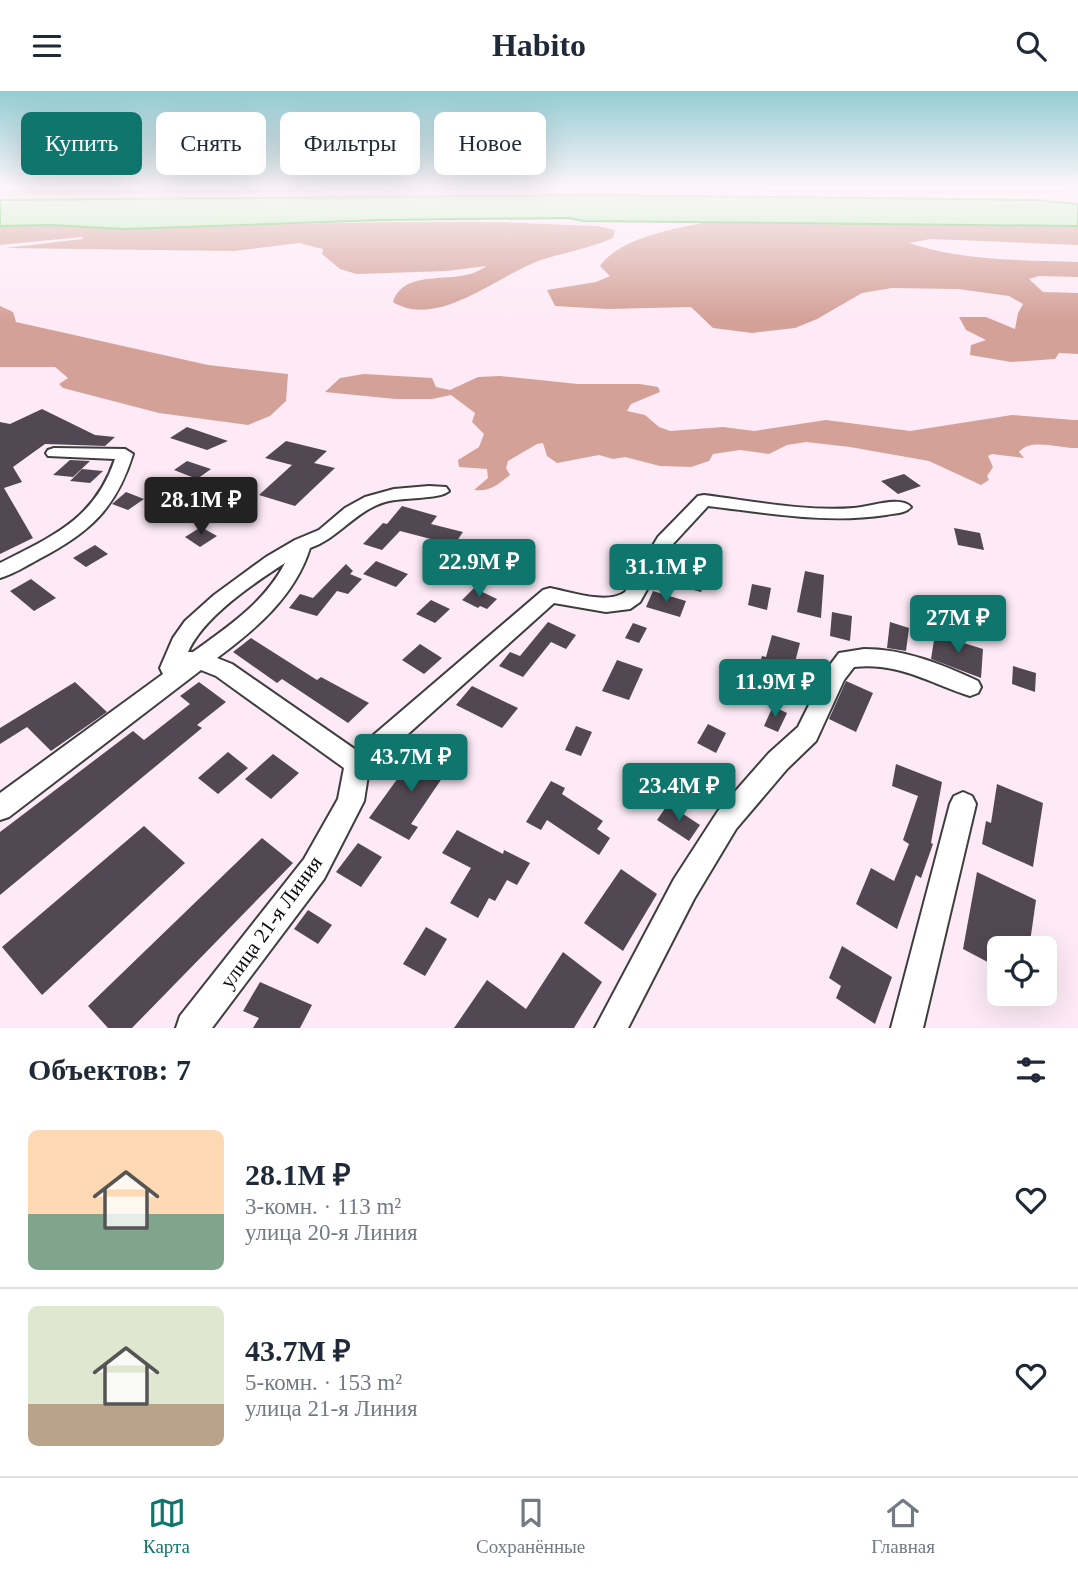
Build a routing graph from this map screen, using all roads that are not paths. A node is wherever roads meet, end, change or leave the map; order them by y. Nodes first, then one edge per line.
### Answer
1 (54, 453) dead end
2 (440, 491) dead end
3 (902, 507) dead end
4 (302, 544) junction
5 (0, 571) edge
6 (175, 660) junction
7 (201, 661) junction
8 (970, 687) dead end
9 (161, 690) junction
10 (357, 764) junction
11 (963, 804) dead end
12 (0, 808) edge
13 (192, 1028) edge
14 (611, 1028) edge
15 (907, 1028) edge

1 - 5 street
2 - 4 street
3 - 10 street
4 - 6 street
4 - 7 street
6 - 7 street
6 - 9 street
7 - 9 street
7 - 10 street
8 - 14 street
9 - 12 street
10 - 13 street, улица 21-я Линия
11 - 15 street

